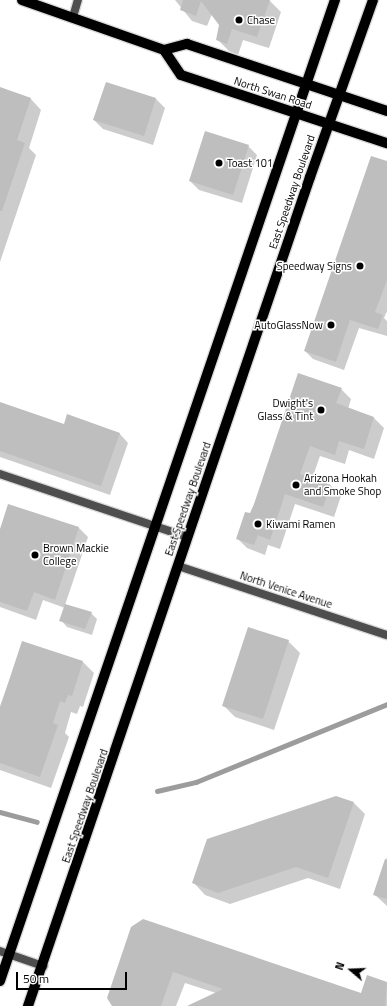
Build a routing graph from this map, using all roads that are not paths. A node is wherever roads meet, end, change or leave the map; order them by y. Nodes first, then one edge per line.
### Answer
1 (22, 0) edge
2 (78, 0) edge
3 (335, 0) edge
4 (373, 0) edge
5 (73, 17) junction
6 (164, 50) junction
7 (306, 84) junction
8 (339, 95) junction
9 (387, 111) edge
10 (296, 113) junction
11 (328, 124) junction
12 (387, 143) edge
13 (0, 474) edge
14 (154, 526) junction
15 (187, 537) junction
16 (178, 566) junction
17 (387, 635) edge
18 (4, 953) edge
19 (43, 966) junction
20 (0, 981) edge
21 (28, 1006) edge

1 - 5 main road
2 - 5 street
3 - 7 main road, East Speedway Boulevard
4 - 8 main road, East Speedway Boulevard
5 - 6 main road
6 - 7 main road, North Swan Road
6 - 10 main road, North Swan Road
7 - 8 main road, North Swan Road
7 - 10 main road, East Speedway Boulevard
8 - 9 main road, North Swan Road
8 - 11 main road, East Speedway Boulevard
10 - 11 main road, North Swan Road
10 - 14 main road, East Speedway Boulevard
11 - 12 main road, North Swan Road
11 - 15 main road, East Speedway Boulevard
13 - 14 street
14 - 15 street
14 - 18 main road, East Speedway Boulevard
15 - 16 main road, East Speedway Boulevard
16 - 17 street, North Venice Avenue
16 - 19 main road, East Speedway Boulevard
18 - 19 street
18 - 20 main road, East Speedway Boulevard
19 - 21 main road, East Speedway Boulevard

